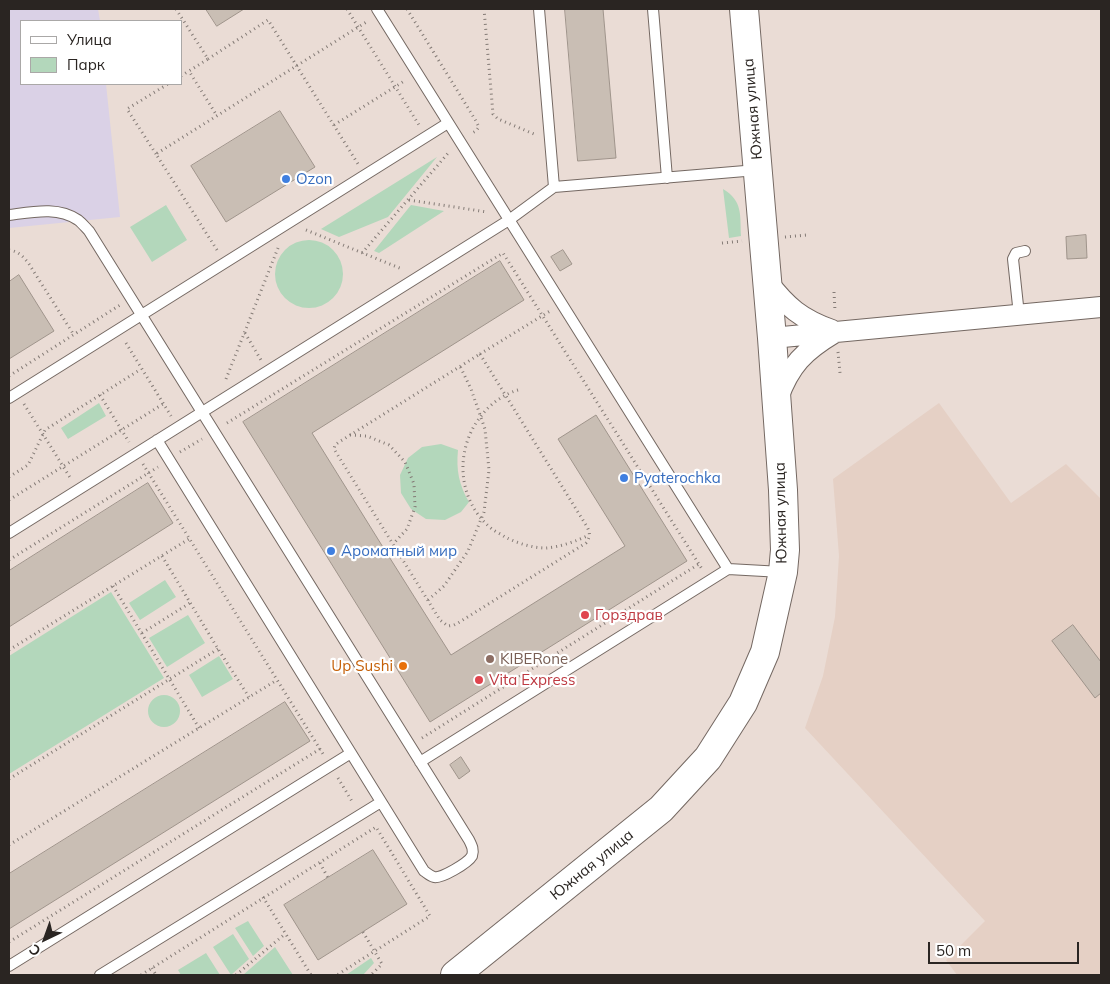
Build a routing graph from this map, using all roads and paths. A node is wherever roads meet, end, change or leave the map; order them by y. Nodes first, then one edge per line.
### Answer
1 (176, 9) edge
2 (347, 9) edge
3 (484, 9) edge
4 (539, 9) edge
5 (653, 9) edge
6 (744, 9) edge
7 (378, 11) edge
8 (358, 28) junction
9 (208, 59) junction
10 (297, 66) junction
11 (189, 71) junction
12 (417, 74) junction
13 (182, 75) edge
14 (166, 85) edge
15 (396, 87) junction
16 (217, 116) junction
17 (448, 123) junction
18 (334, 125) junction
19 (427, 136) junction
20 (550, 141) junction
21 (156, 154) junction
22 (758, 170) junction
23 (365, 175) junction
24 (667, 178) junction
25 (554, 187) junction
26 (408, 200) dead end
27 (9, 214) edge
28 (508, 218) junction
29 (288, 223) junction
30 (9, 250) edge
31 (1025, 251) dead end
32 (224, 262) junction
33 (421, 276) junction
34 (767, 281) junction
35 (131, 299) junction
36 (1101, 307) edge
37 (141, 315) junction
38 (1019, 315) junction
39 (536, 319) dead end
40 (149, 329) junction
41 (837, 332) junction
42 (244, 333) junction
43 (74, 335) junction
44 (772, 338) junction
45 (480, 354) junction
46 (460, 366) junction
47 (141, 369) junction
48 (268, 371) junction
49 (9, 376) edge
50 (518, 390) dead end
51 (13, 395) edge
52 (100, 395) junction
53 (506, 395) junction
54 (217, 403) junction
55 (163, 404) junction
56 (776, 405) junction
57 (202, 412) junction
58 (480, 416) junction
59 (178, 428) junction
60 (122, 430) junction
61 (214, 431) junction
62 (43, 434) junction
63 (350, 435) junction
64 (157, 440) junction
65 (189, 447) junction
66 (136, 453) junction
67 (169, 459) junction
68 (63, 466) junction
69 (148, 473) junction
70 (9, 477) edge
71 (78, 490) junction
72 (9, 500) edge
73 (90, 509) junction
74 (481, 518) junction
75 (9, 533) edge
76 (590, 534) junction
77 (189, 539) junction
78 (393, 544) junction
79 (162, 556) junction
80 (9, 560) edge
81 (699, 564) junction
82 (728, 570) junction
83 (704, 572) dead end
84 (783, 572) junction
85 (113, 586) junction
86 (428, 600) junction
87 (190, 602) junction
88 (142, 633) junction
89 (218, 649) junction
90 (9, 650) edge
91 (170, 679) junction
92 (277, 680) junction
93 (249, 697) junction
94 (199, 728) junction
95 (410, 746) junction
96 (320, 749) junction
97 (351, 753) junction
98 (420, 762) junction
99 (331, 766) junction
100 (9, 778) edge
101 (381, 802) junction
102 (361, 815) junction
103 (371, 831) junction
104 (9, 846) edge
105 (310, 846) junction
106 (320, 863) junction
107 (328, 878) dead end
108 (253, 882) junction
109 (263, 898) junction
110 (363, 932) dead end
111 (285, 934) junction
112 (9, 942) edge
113 (374, 952) junction
114 (9, 966) edge
115 (152, 968) junction
116 (100, 975) edge
117 (141, 975) edge
118 (156, 975) edge
119 (236, 975) edge
120 (312, 975) edge
121 (337, 975) edge
122 (371, 975) edge
123 (455, 975) edge

1 - 9 path
2 - 8 path
3 - 20 path
4 - 20 lane
5 - 24 lane
6 - 22 street, Южная улица
7 - 8 path
7 - 12 lane
8 - 10 path
8 - 15 path
9 - 10 path
9 - 11 path
10 - 16 path
10 - 18 path
11 - 13 path
11 - 16 path
12 - 15 path
12 - 17 lane
14 - 21 path
15 - 18 path
15 - 19 path
16 - 21 path
17 - 19 lane
17 - 28 lane
18 - 23 path
19 - 23 lane
20 - 25 lane
21 - 32 path
22 - 24 lane
22 - 34 street, Южная улица
23 - 29 lane
24 - 25 lane
25 - 28 lane
26 - 28 path
27 - 35 lane
28 - 33 lane
28 - 82 lane
29 - 32 lane
29 - 33 path
29 - 42 path
30 - 43 path
31 - 38 lane
32 - 37 lane
33 - 48 lane
34 - 41 street
34 - 44 street, Южная улица
35 - 37 lane
35 - 43 path
36 - 38 street
37 - 40 lane
37 - 51 lane
38 - 41 street
39 - 45 path
40 - 47 path
40 - 57 lane
41 - 44 street
41 - 56 street
42 - 48 path
42 - 54 path
43 - 49 path
44 - 56 street, Южная улица
45 - 46 path
45 - 53 path
46 - 58 path
46 - 63 path
47 - 52 path
47 - 55 path
48 - 54 lane
50 - 53 path
51 - 62 path
52 - 60 path
52 - 62 path
53 - 58 path
53 - 76 path
54 - 57 lane
55 - 59 path
55 - 60 path
56 - 84 street, Южная улица
57 - 59 lane
57 - 61 lane
58 - 74 path
58 - 74 path
59 - 64 lane
59 - 65 path
60 - 66 path
60 - 68 path
61 - 65 path
61 - 81 path
61 - 95 lane
62 - 68 path
62 - 70 path
63 - 78 path
63 - 78 path
64 - 66 lane
64 - 67 lane
65 - 67 path
66 - 69 path
66 - 71 lane
67 - 69 path
67 - 97 lane
68 - 71 path
68 - 72 path
69 - 73 path
69 - 77 path
71 - 73 path
71 - 75 lane
73 - 80 path
74 - 76 path
74 - 86 path
76 - 86 path
77 - 79 path
77 - 92 path
78 - 86 path
79 - 85 path
79 - 87 path
81 - 83 path
81 - 95 path
82 - 84 lane
82 - 98 lane
84 - 123 street, Южная улица
85 - 88 path
85 - 90 path
87 - 88 path
87 - 89 path
88 - 91 path
89 - 91 path
89 - 93 path
91 - 94 path
91 - 100 path
92 - 93 path
92 - 96 path
93 - 94 path
94 - 104 path
95 - 98 lane
96 - 99 path
96 - 112 path
97 - 99 lane
97 - 101 lane
98 - 101 lane
99 - 102 path
99 - 114 lane
101 - 102 lane
102 - 103 path
102 - 105 lane
103 - 106 path
103 - 113 path
105 - 106 path
105 - 108 lane
106 - 107 path
106 - 109 path
108 - 109 path
108 - 116 lane
109 - 111 path
109 - 115 path
110 - 113 path
111 - 119 path
111 - 120 path
113 - 121 path
113 - 122 path
115 - 117 path
115 - 118 path

